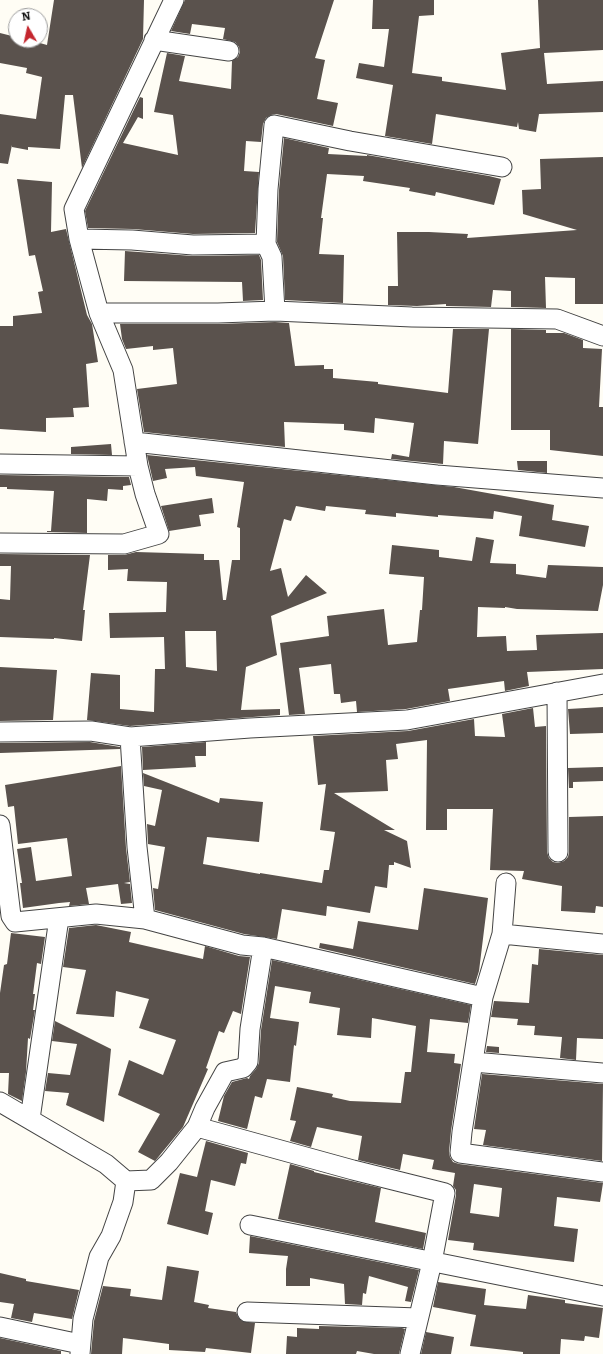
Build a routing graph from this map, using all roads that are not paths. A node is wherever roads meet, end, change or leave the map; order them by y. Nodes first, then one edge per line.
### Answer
1 (174, 0) edge
2 (154, 40) junction
3 (229, 51) dead end
4 (502, 167) dead end
5 (79, 239) junction
6 (266, 244) junction
7 (275, 311) junction
8 (99, 313) junction
9 (603, 336) edge
10 (134, 442) junction
11 (0, 464) edge
12 (138, 466) junction
13 (603, 488) edge
14 (0, 543) edge
15 (603, 684) edge
16 (557, 692) junction
17 (0, 732) edge
18 (130, 737) junction
19 (0, 825) edge
20 (558, 852) dead end
21 (506, 883) dead end
22 (59, 918) junction
23 (145, 919) junction
24 (502, 934) junction
25 (603, 944) edge
26 (263, 947) junction
27 (483, 996) junction
28 (473, 1062) junction
29 (603, 1073) edge
30 (0, 1102) edge
31 (30, 1119) junction
32 (197, 1127) junction
33 (603, 1172) edge
34 (126, 1180) junction
35 (250, 1225) dead end
36 (432, 1262) junction
37 (603, 1296) edge
38 (247, 1312) dead end
39 (418, 1318) junction
40 (0, 1328) edge
41 (80, 1349) edge
42 (410, 1354) edge

1 - 2 street
2 - 3 street
2 - 5 street
4 - 6 street
5 - 6 street
5 - 8 street
6 - 7 street
7 - 8 street
7 - 9 street
8 - 10 street
10 - 12 street
10 - 13 street
11 - 12 street
12 - 14 street
15 - 16 street
16 - 18 street
16 - 20 street
17 - 18 street
18 - 23 street
19 - 22 street
21 - 24 street
22 - 23 street
22 - 31 street
23 - 26 street
24 - 25 street
24 - 27 street
26 - 27 street
26 - 32 street
27 - 28 street
28 - 29 street
28 - 33 street
30 - 31 street
31 - 34 street
32 - 34 street
32 - 36 street
34 - 41 street
35 - 36 street
36 - 37 street
36 - 39 street
38 - 39 street
39 - 42 street
40 - 41 street

